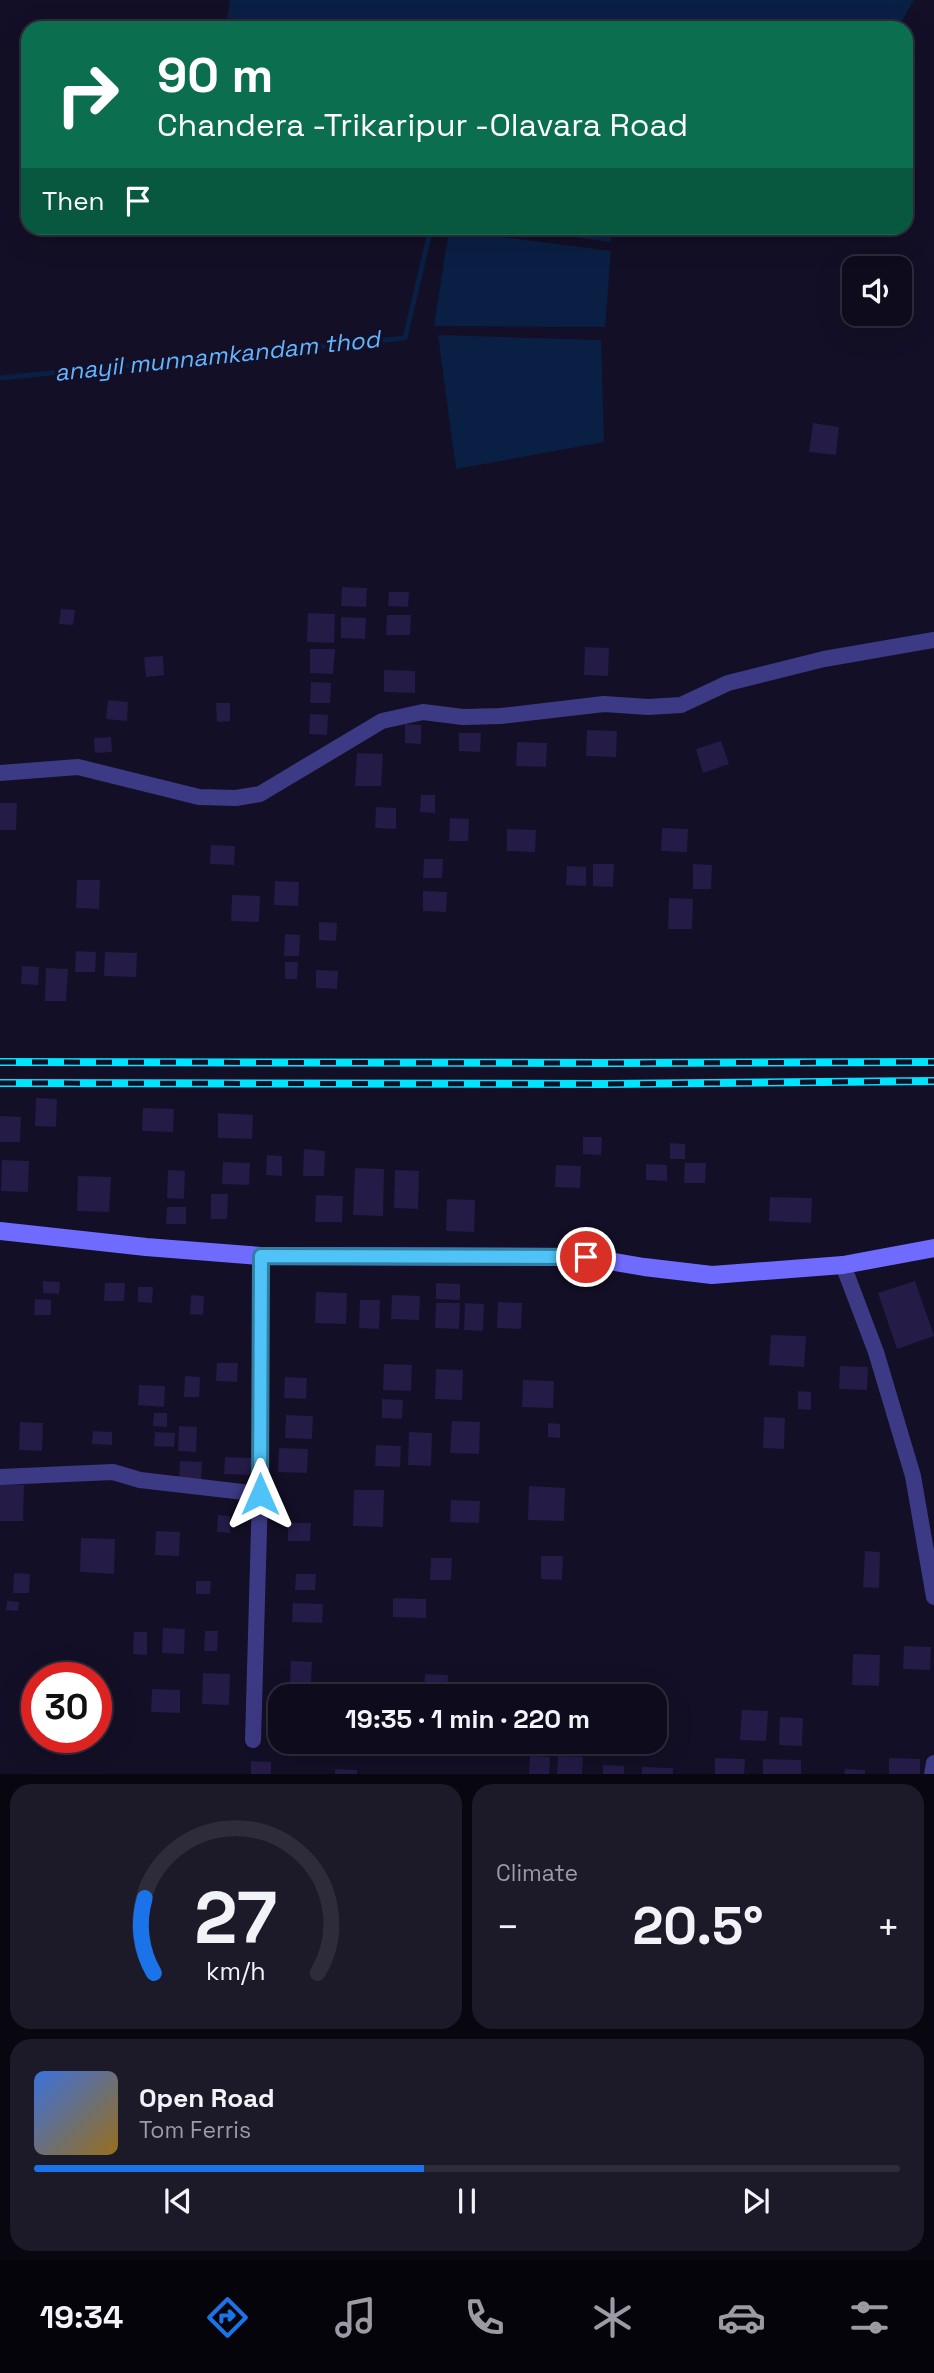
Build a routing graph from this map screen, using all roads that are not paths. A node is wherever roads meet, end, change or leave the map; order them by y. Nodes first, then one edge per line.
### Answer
1 (934, 640) edge
2 (0, 773) edge
3 (0, 1231) edge
4 (934, 1248) edge
5 (261, 1256) junction
6 (843, 1265) junction
7 (0, 1476) edge
8 (260, 1494) junction
9 (934, 1597) edge
10 (253, 1740) dead end
11 (934, 1763) edge
12 (932, 1774) edge

1 - 2 street
3 - 5 main road
4 - 6 main road
5 - 6 main road
5 - 8 street
6 - 9 street
7 - 8 street
8 - 10 street
11 - 12 street

